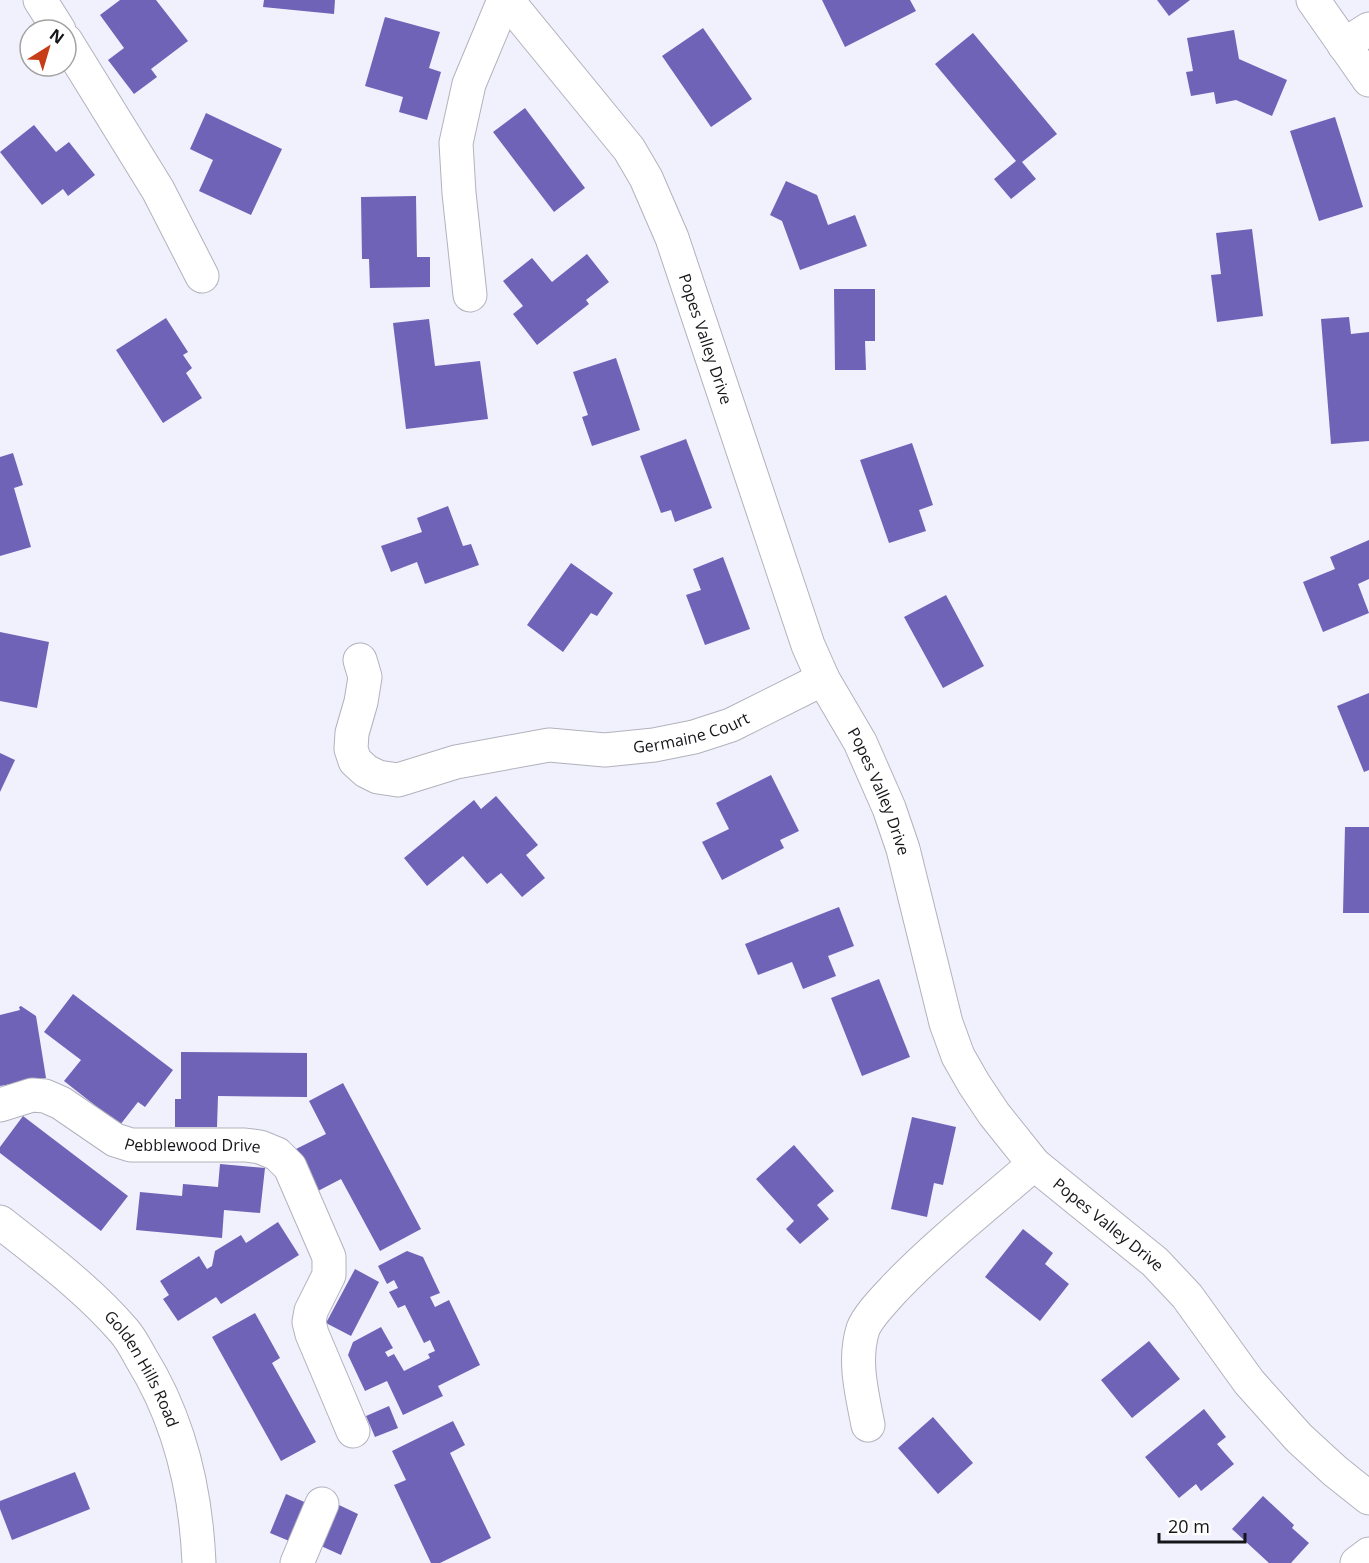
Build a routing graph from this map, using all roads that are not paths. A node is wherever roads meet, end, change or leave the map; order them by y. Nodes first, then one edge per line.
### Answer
1 (40, 0) edge
2 (506, 0) edge
3 (1313, 0) edge
4 (51, 18) edge
5 (1357, 37) edge
6 (78, 60) edge
7 (1369, 80) edge
8 (202, 276) dead end
9 (470, 295) dead end
10 (360, 660) dead end
11 (823, 680) junction
12 (0, 1105) edge
13 (1034, 1164) junction
14 (0, 1222) edge
15 (868, 1425) dead end
16 (353, 1431) dead end
17 (1369, 1498) edge
18 (322, 1504) dead end
19 (1369, 1554) edge
20 (199, 1563) edge
21 (297, 1563) edge
22 (1357, 1563) edge

1 - 4 street
2 - 9 street
2 - 11 street, Popes Valley Drive
3 - 5 street
5 - 7 street
6 - 8 street
10 - 11 street, Germaine Court
11 - 13 street, Popes Valley Drive
12 - 16 street, Pebblewood Drive
13 - 15 street
13 - 17 street, Popes Valley Drive
14 - 20 street, Golden Hills Road
18 - 21 street
19 - 22 street

